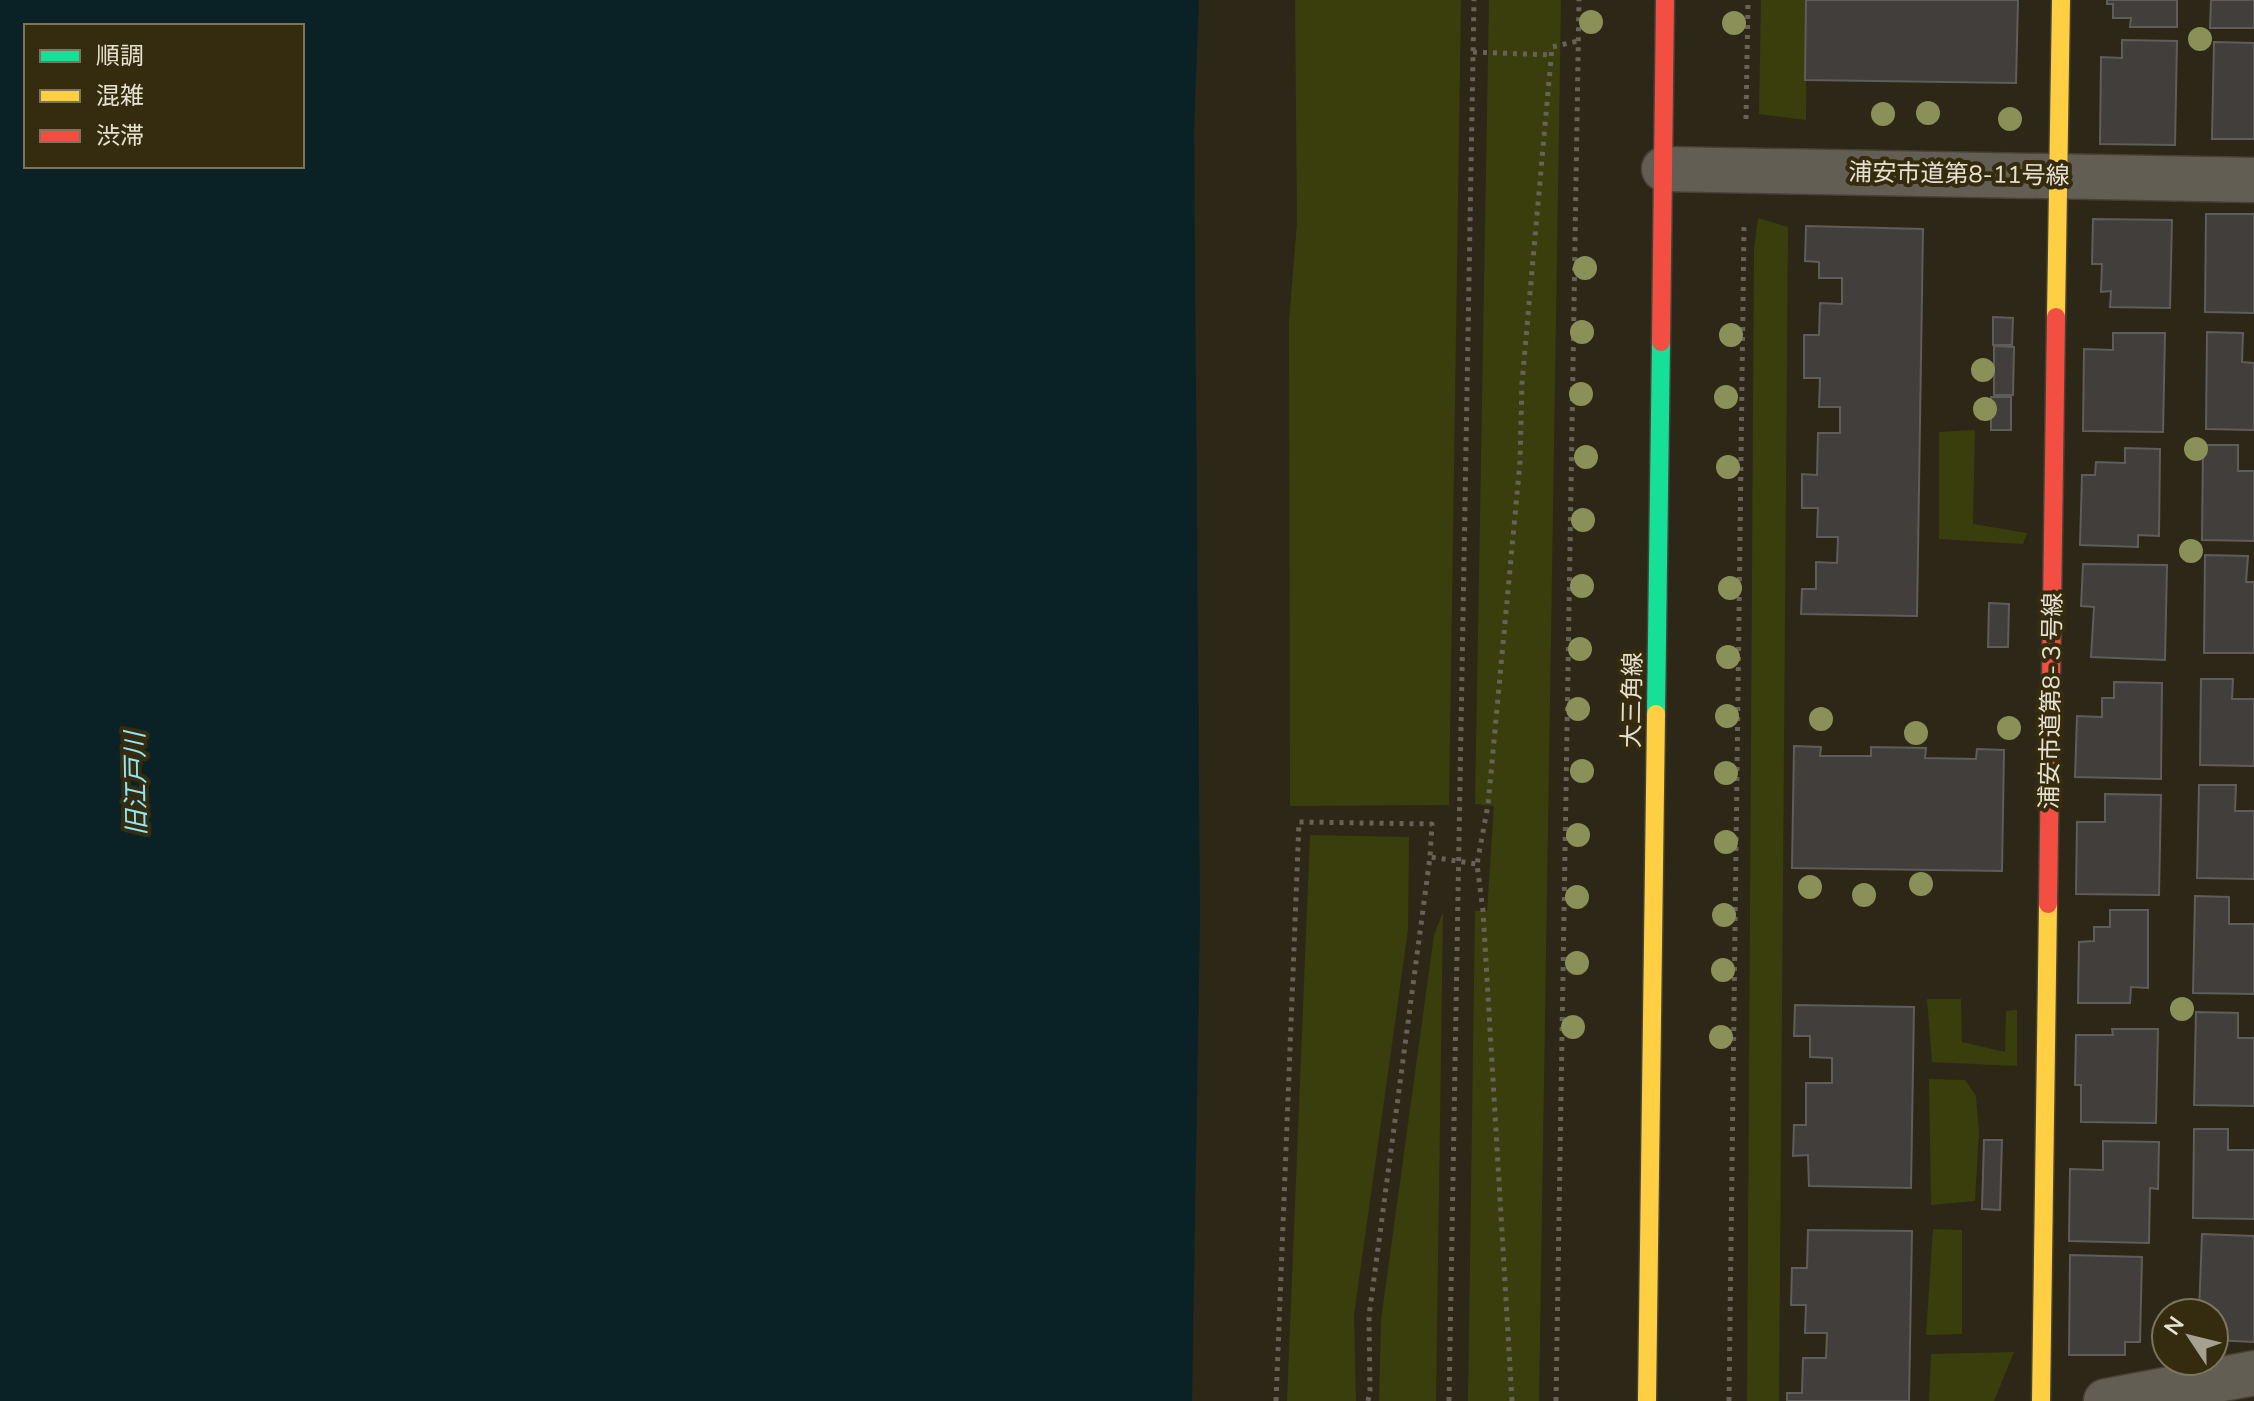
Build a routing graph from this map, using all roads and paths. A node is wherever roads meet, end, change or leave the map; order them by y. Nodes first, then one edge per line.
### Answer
1 (1474, 0) edge
2 (1579, 0) edge
3 (1665, 0) edge
4 (1748, 0) edge
5 (2061, 0) edge
6 (1578, 41) junction
7 (1473, 52) junction
8 (1551, 55) junction
9 (1664, 169) junction
10 (1745, 171) junction
11 (2059, 176) junction
12 (2254, 180) edge
13 (1430, 857) junction
14 (1458, 861) junction
15 (1477, 864) junction
16 (2254, 1373) edge
17 (1276, 1401) edge
18 (1368, 1401) edge
19 (1449, 1401) edge
20 (1512, 1401) edge
21 (1556, 1401) edge
22 (1647, 1401) edge
23 (1729, 1401) edge
24 (2041, 1401) edge
25 (2106, 1401) edge

1 - 7 path
2 - 6 path
3 - 9 street, 大三角線
4 - 10 path
5 - 11 street, 浦安市道第8-３号線
6 - 8 path
6 - 21 path
7 - 8 path
7 - 14 path
8 - 15 path
9 - 10 street, 浦安市道第8-11号線
9 - 22 street, 大三角線
10 - 11 street, 浦安市道第8-11号線
10 - 23 path
11 - 12 street, 浦安市道第8-11号線
11 - 24 street, 浦安市道第8-３号線
13 - 14 path
13 - 17 path
13 - 18 path
14 - 15 path
14 - 19 path
15 - 20 path
16 - 25 street

